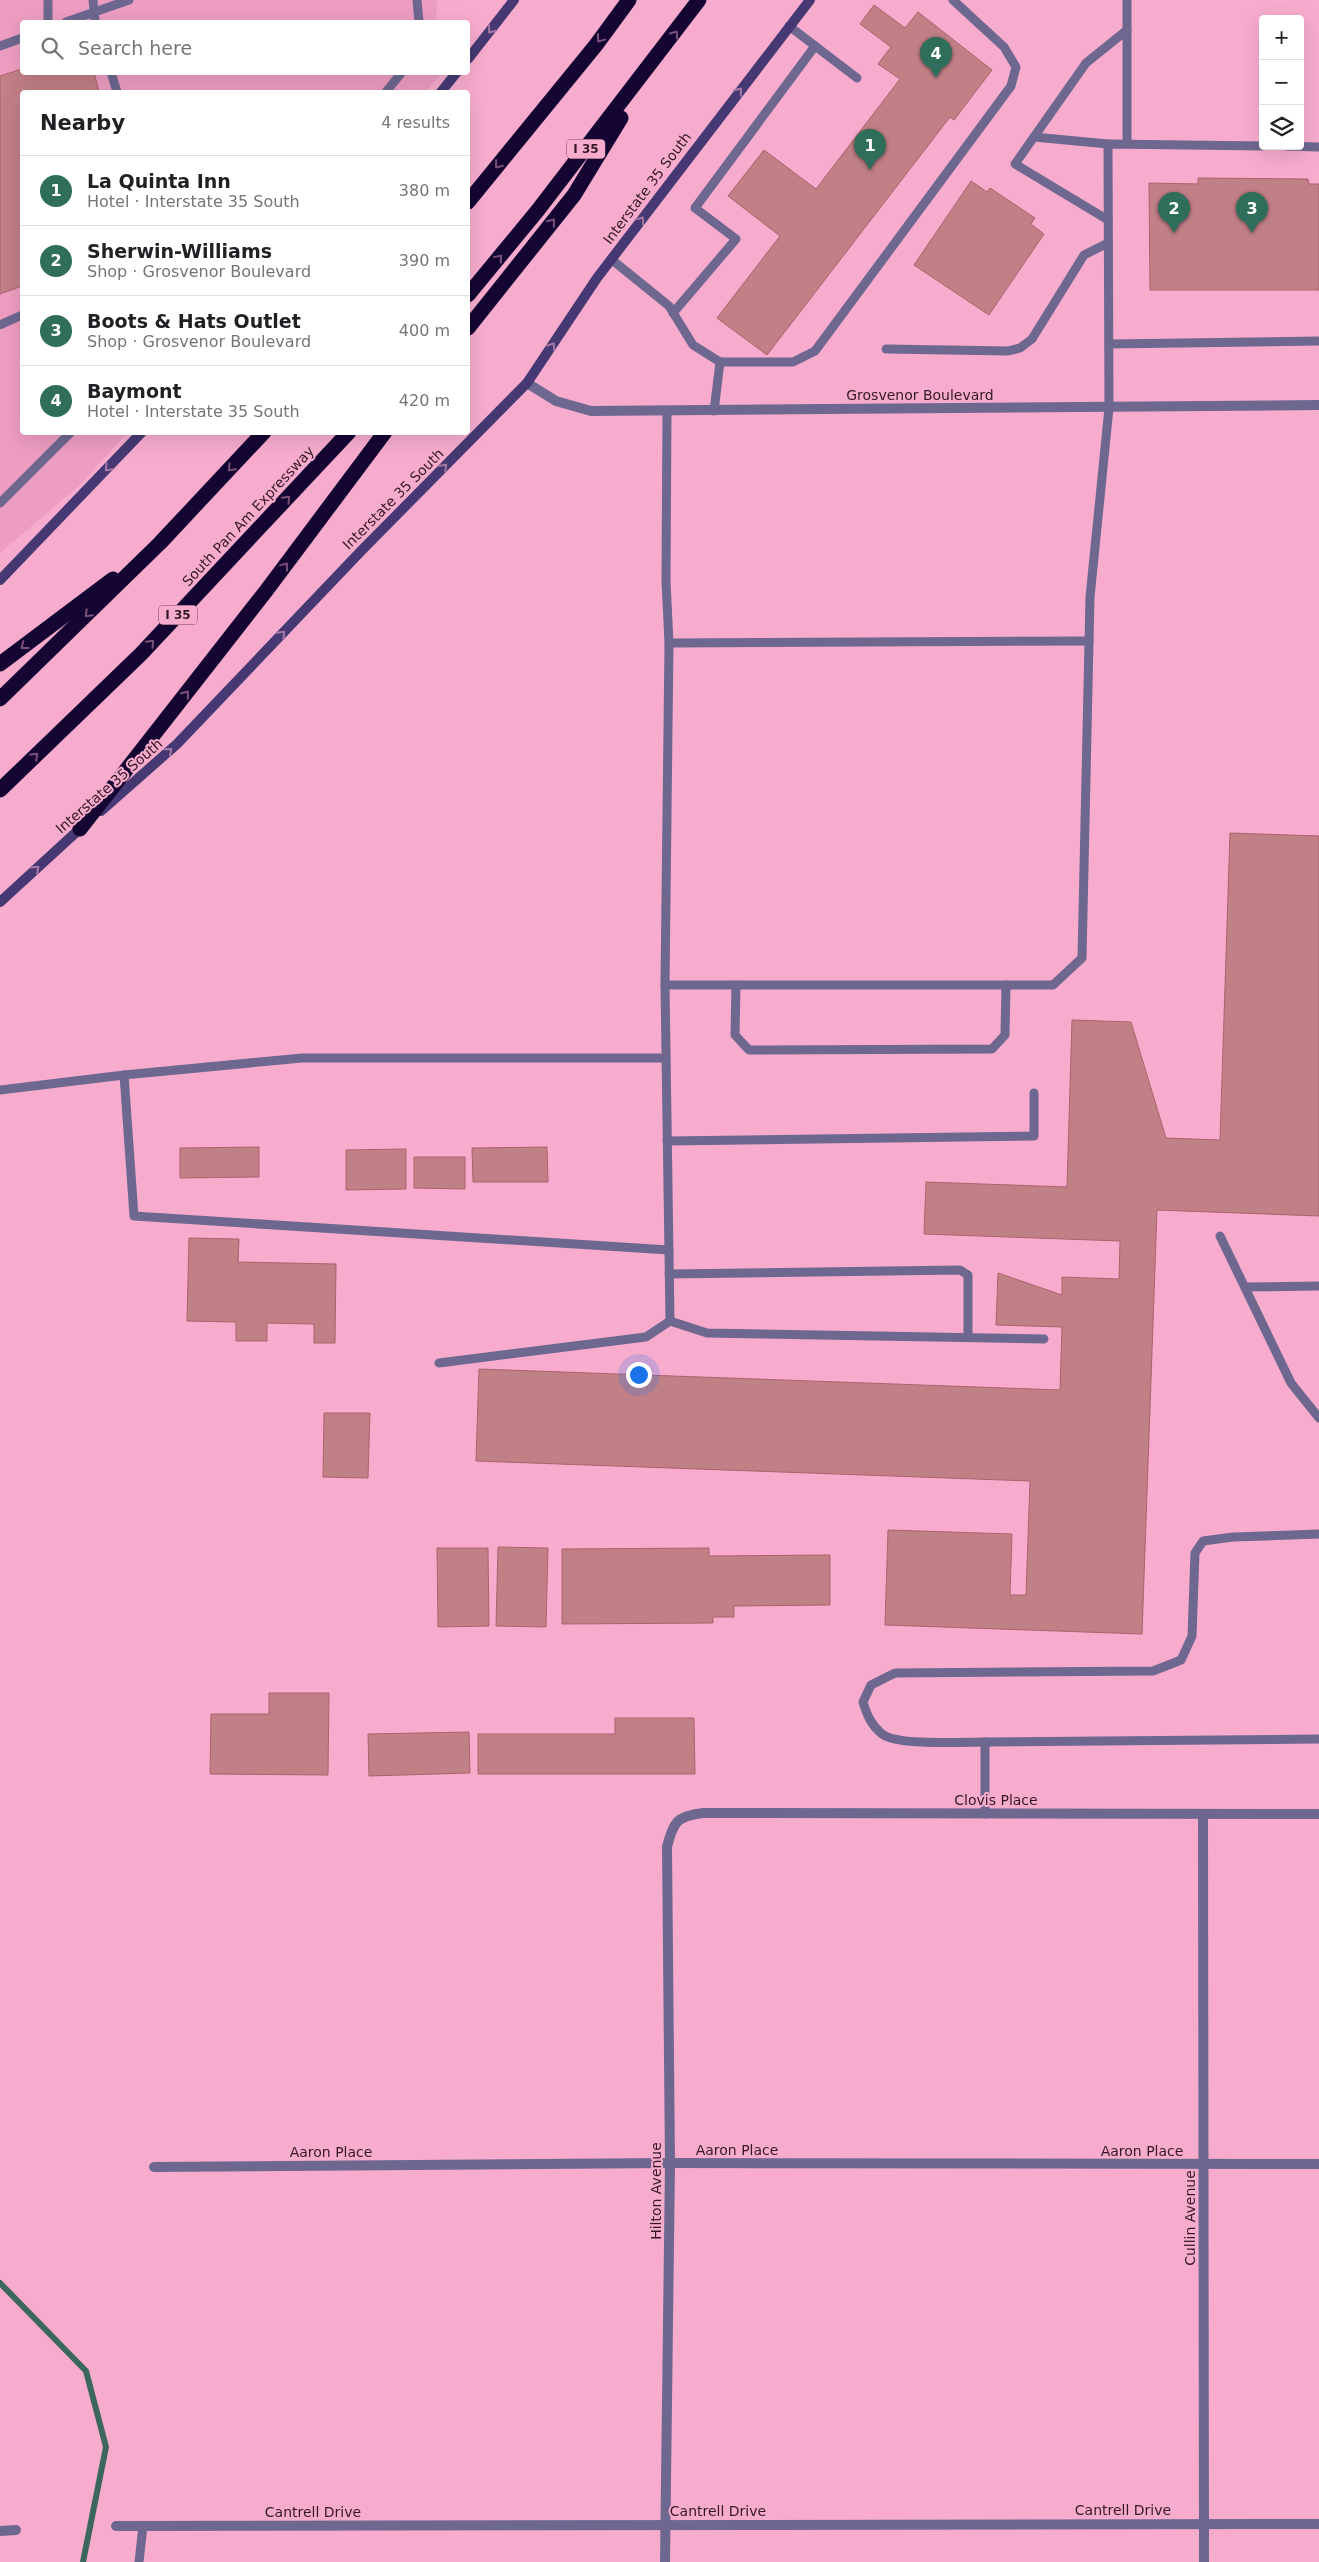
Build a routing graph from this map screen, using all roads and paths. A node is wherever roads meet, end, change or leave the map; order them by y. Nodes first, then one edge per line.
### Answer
1 (48, 0) edge
2 (92, 0) edge
3 (129, 0) edge
4 (417, 0) edge
5 (514, 0) edge
6 (629, 0) edge
7 (699, 0) edge
8 (810, 0) edge
9 (953, 0) edge
10 (1127, 0) edge
11 (94, 18) edge
12 (48, 20) edge
13 (80, 20) edge
14 (419, 20) edge
15 (789, 26) junction
16 (1127, 30) junction
17 (20, 39) edge
18 (0, 46) edge
19 (815, 46) junction
20 (470, 56) edge
21 (658, 56) junction
22 (112, 75) edge
23 (400, 75) edge
24 (455, 75) edge
25 (857, 78) dead end
26 (116, 90) edge
27 (388, 90) edge
28 (443, 90) edge
29 (1034, 137) junction
30 (1108, 144) junction
31 (1126, 144) junction
32 (1259, 146) edge
33 (1304, 147) edge
34 (1319, 147) edge
35 (470, 200) edge
36 (1108, 220) junction
37 (1108, 243) junction
38 (611, 259) junction
39 (470, 293) edge
40 (673, 313) junction
41 (20, 316) edge
42 (0, 325) edge
43 (470, 325) edge
44 (1319, 342) edge
45 (1109, 344) junction
46 (886, 349) dead end
47 (720, 362) junction
48 (527, 383) junction
49 (1319, 405) edge
50 (1109, 408) junction
51 (714, 410) junction
52 (668, 411) junction
53 (68, 435) edge
54 (139, 435) edge
55 (261, 435) edge
56 (346, 435) edge
57 (383, 435) edge
58 (0, 503) edge
59 (160, 543) junction
60 (0, 580) edge
61 (1089, 640) junction
62 (669, 643) junction
63 (0, 664) edge
64 (0, 699) edge
65 (0, 790) edge
66 (80, 829) junction
67 (0, 902) edge
68 (665, 985) junction
69 (736, 985) junction
70 (1006, 985) junction
71 (665, 1058) junction
72 (124, 1075) junction
73 (0, 1090) edge
74 (1034, 1093) dead end
75 (667, 1141) junction
76 (1220, 1236) dead end
77 (669, 1250) junction
78 (669, 1274) junction
79 (1319, 1286) edge
80 (1245, 1287) junction
81 (670, 1321) junction
82 (968, 1337) junction
83 (1044, 1339) dead end
84 (439, 1363) dead end
85 (1319, 1418) edge
86 (1319, 1534) edge
87 (1319, 1739) edge
88 (985, 1742) junction
89 (985, 1814) junction
90 (1203, 1814) junction
91 (1319, 1814) edge
92 (676, 1822) joint
93 (670, 2163) junction
94 (1319, 2164) edge
95 (1204, 2165) junction
96 (154, 2167) dead end
97 (1204, 2524) junction
98 (1319, 2524) edge
99 (666, 2525) junction
100 (116, 2526) dead end
101 (143, 2526) junction
102 (16, 2530) dead end
103 (0, 2531) edge
104 (139, 2562) edge
105 (665, 2562) edge
106 (1204, 2562) edge

1 - 12 lane
2 - 11 lane
3 - 11 lane
4 - 14 lane
5 -> 20 main road
6 -> 35 highway
21 -> 7 highway, I 35
8 - 15 main road, Interstate 35 South
9 - 47 lane
10 - 16 lane
11 - 13 lane
15 - 19 lane
38 -> 15 main road, Interstate 35 South
16 - 29 lane
16 - 31 lane
17 - 18 lane
19 - 25 lane
19 - 40 lane
39 -> 21 highway, I 35
43 -> 21 highway
22 - 26 lane
23 - 27 lane
24 - 28 main road
29 - 30 lane
29 - 36 lane
30 - 31 lane
30 - 36 lane
31 - 32 lane
33 - 34 lane
36 - 37 lane
37 - 45 lane
37 - 46 lane
38 - 40 lane
48 -> 38 main road, Interstate 35 South
40 - 47 lane
41 - 42 lane
44 - 45 lane
45 - 50 lane
47 - 51 lane
48 - 52 street, Grosvenor Boulevard
66 -> 48 main road, Interstate 35 South
49 - 50 street, Grosvenor Boulevard
50 - 51 street, Grosvenor Boulevard
50 - 61 lane
51 - 52 street, Grosvenor Boulevard
52 - 62 lane
53 - 58 lane
54 -> 60 main road
55 -> 59 highway
65 -> 56 highway, South Pan Am Expressway / I 35
66 -> 57 highway
59 -> 63 highway
59 -> 64 highway
61 - 62 lane
61 - 70 lane
62 - 68 lane
67 -> 66 main road, Interstate 35 South
68 - 69 lane
68 - 71 lane
69 - 70 lane
69 - 70 lane
71 - 72 lane
71 - 75 lane
72 - 73 lane
72 - 77 lane
74 - 75 lane
75 - 77 lane
76 - 80 lane
77 - 78 lane
78 - 81 lane
78 - 82 lane
79 - 80 lane
80 - 85 lane
81 - 82 lane
81 - 84 lane
82 - 83 lane
86 - 88 lane
87 - 88 lane
88 - 89 lane
89 - 90 street, Clovis Place
89 - 92 street, Clovis Place
90 - 91 street, Clovis Place
90 - 95 street, Cullin Avenue
92 - 93 street, Hilton Avenue
93 - 95 street, Aaron Place
93 - 96 street, Aaron Place
93 - 99 street, Hilton Avenue
94 - 95 street, Aaron Place
95 - 97 street, Cullin Avenue
97 - 98 street, Cantrell Drive
97 - 99 street, Cantrell Drive
97 - 106 street, Cullin Avenue
99 - 101 street, Cantrell Drive
99 - 105 street, Hilton Avenue
100 - 101 street, Cantrell Drive
101 - 104 lane
102 - 103 street

